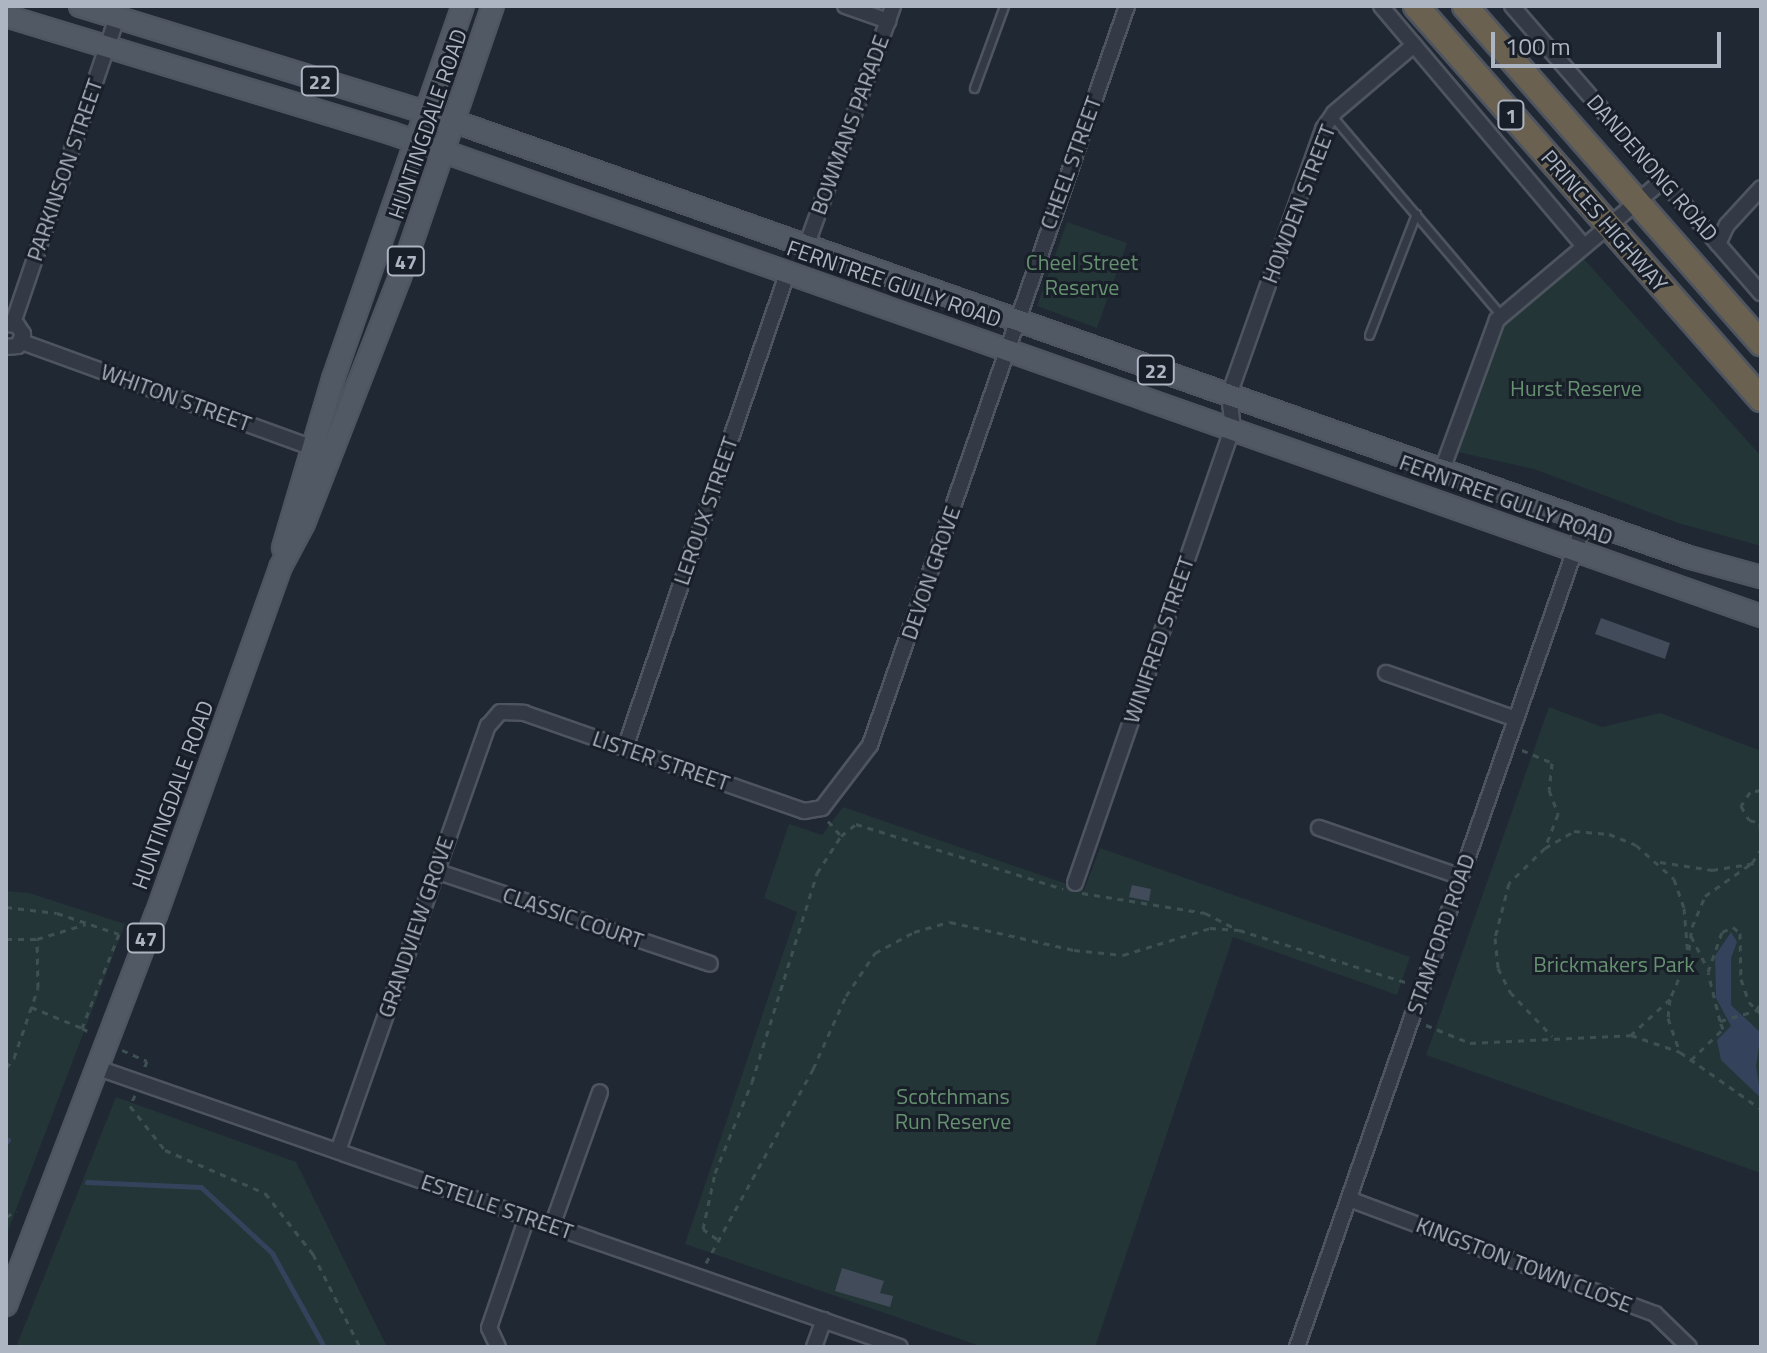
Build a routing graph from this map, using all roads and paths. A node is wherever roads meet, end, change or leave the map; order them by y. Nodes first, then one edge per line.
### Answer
1 (80, 6) edge
2 (463, 6) edge
3 (493, 6) edge
4 (845, 6) edge
5 (893, 6) edge
6 (1004, 6) edge
7 (1127, 6) edge
8 (1381, 6) edge
9 (1416, 6) edge
10 (1465, 6) edge
11 (1516, 7) edge
12 (6, 16) edge
13 (117, 18) junction
14 (888, 21) junction
15 (1414, 45) junction
16 (107, 47) junction
17 (974, 88) dead end
18 (427, 113) junction
19 (1332, 116) junction
20 (453, 121) junction
21 (417, 144) junction
22 (444, 152) junction
23 (1662, 181) junction
24 (1755, 193) edge
25 (1634, 202) junction
26 (1416, 214) junction
27 (1605, 225) junction
28 (1701, 225) junction
29 (807, 244) junction
30 (1582, 244) junction
31 (1718, 244) junction
32 (787, 274) junction
33 (1761, 293) edge
34 (1501, 315) junction
35 (1015, 320) junction
36 (10, 324) edge
37 (1369, 335) dead end
38 (1761, 343) edge
39 (10, 347) edge
40 (1008, 348) junction
41 (1229, 395) junction
42 (1761, 399) edge
43 (1233, 428) junction
44 (322, 451) junction
45 (1442, 470) junction
46 (1585, 521) junction
47 (1575, 550) junction
48 (1761, 577) edge
49 (1761, 616) edge
50 (1386, 673) dead end
51 (504, 710) joint
52 (1516, 719) junction
53 (1507, 745) junction
54 (625, 748) junction
55 (1761, 790) edge
56 (818, 810) junction
57 (1760, 823) edge
58 (1319, 828) dead end
59 (841, 836) junction
60 (1545, 848) junction
61 (1761, 849) edge
62 (1656, 860) junction
63 (1761, 862) edge
64 (1752, 863) junction
65 (436, 871) junction
66 (1461, 877) junction
67 (1075, 883) dead end
68 (6, 907) edge
69 (86, 924) junction
70 (1239, 930) junction
71 (1691, 936) junction
72 (6, 939) edge
73 (37, 939) junction
74 (1688, 957) junction
75 (710, 964) dead end
76 (1708, 972) junction
77 (1422, 988) junction
78 (1670, 999) junction
79 (1761, 1002) edge
80 (31, 1007) junction
81 (1756, 1011) junction
82 (1761, 1014) edge
83 (1411, 1019) junction
84 (1720, 1021) junction
85 (82, 1028) junction
86 (1631, 1035) junction
87 (1554, 1038) junction
88 (106, 1040) junction
89 (1680, 1052) junction
90 (1691, 1060) junction
91 (95, 1067) junction
92 (6, 1068) edge
93 (139, 1082) junction
94 (600, 1092) dead end
95 (1761, 1109) edge
96 (338, 1151) junction
97 (1349, 1199) junction
98 (16, 1211) dead end
99 (6, 1217) edge
100 (527, 1217) junction
101 (552, 1226) junction
102 (717, 1239) junction
103 (701, 1278) junction
104 (6, 1305) edge
105 (824, 1320) junction
106 (360, 1347) edge
107 (498, 1347) edge
108 (814, 1347) edge
109 (900, 1347) edge
110 (1297, 1347) edge
111 (1689, 1347) edge

1 - 13 main road, FERNTREE GULLY ROAD / 22
2 - 18 main road, HUNTINGDALE ROAD / 47
3 - 20 main road, HUNTINGDALE ROAD / 47
4 - 14 street
5 - 14 street, BOWMANS PARADE
6 - 17 lane
7 - 35 street, CHEEL STREET
8 - 15 street
9 - 27 highway, PRINCES HIGHWAY / 1
10 - 25 highway, PRINCES HIGHWAY / 1
11 - 23 street, DANDENONG ROAD
12 - 16 main road, FERNTREE GULLY ROAD / 22
13 - 16 street, PARKINSON STREET
13 - 18 main road, FERNTREE GULLY ROAD / 22
14 - 29 street, BOWMANS PARADE
15 - 19 street, HOWDEN STREET
15 - 30 street
16 - 21 main road, FERNTREE GULLY ROAD / 22
16 - 36 street, PARKINSON STREET
18 - 20 main road, FERNTREE GULLY ROAD / 22
18 - 21 main road, HUNTINGDALE ROAD / 47
19 - 26 lane
19 - 41 street, HOWDEN STREET
20 - 22 main road, HUNTINGDALE ROAD / 47
20 - 29 main road, FERNTREE GULLY ROAD / 22
21 - 22 main road, FERNTREE GULLY ROAD / 22
21 - 44 main road, HUNTINGDALE ROAD / 47
22 - 32 main road, FERNTREE GULLY ROAD / 22
22 - 44 main road, HUNTINGDALE ROAD / 47
23 - 25 street
23 - 28 street, DANDENONG ROAD
24 - 28 street
24 - 31 street
25 - 27 street
25 - 38 highway, PRINCES HIGHWAY / 1
26 - 34 lane
26 - 37 lane
27 - 30 street
27 - 42 highway, PRINCES HIGHWAY / 1
28 - 31 street, DANDENONG ROAD
29 - 35 main road, FERNTREE GULLY ROAD / 22
30 - 34 street
31 - 33 street, DANDENONG ROAD
32 - 40 main road, FERNTREE GULLY ROAD / 22
32 - 54 street, LEROUX STREET
34 - 45 street
35 - 40 street, DEVON GROVE
35 - 41 main road, FERNTREE GULLY ROAD / 22
36 - 39 street
39 - 44 street, WHITON STREET
40 - 43 main road, FERNTREE GULLY ROAD / 22
40 - 56 street, DEVON GROVE
41 - 43 street, WINIFRED STREET
41 - 45 main road, FERNTREE GULLY ROAD / 22
43 - 47 main road, FERNTREE GULLY ROAD / 22
43 - 67 street, WINIFRED STREET
44 - 88 main road, HUNTINGDALE ROAD / 47
45 - 46 main road, FERNTREE GULLY ROAD / 22
46 - 47 street, STAMFORD ROAD
46 - 48 main road, FERNTREE GULLY ROAD / 22
47 - 49 main road, FERNTREE GULLY ROAD / 22
47 - 52 street, STAMFORD ROAD
50 - 52 street
51 - 54 street, LISTER STREET
51 - 65 street, GRANDVIEW GROVE
52 - 53 street, STAMFORD ROAD
53 - 60 path
53 - 66 street, STAMFORD ROAD
54 - 56 street, LISTER STREET
55 - 57 path
56 - 59 path
57 - 61 path
58 - 66 street
59 - 70 path
59 - 102 path
60 - 62 path
60 - 87 path
61 - 64 path
62 - 64 path
62 - 74 path
63 - 64 path
64 - 71 path
65 - 75 street, CLASSIC COURT
65 - 96 street, GRANDVIEW GROVE
66 - 77 street, STAMFORD ROAD
68 - 69 path
69 - 73 path
69 - 85 path
70 - 77 path
70 - 102 path
71 - 74 path
71 - 76 path
72 - 73 path
73 - 80 path
74 - 78 path
76 - 81 path
76 - 84 path
77 - 83 street, STAMFORD ROAD
78 - 86 path
78 - 89 path
79 - 81 path
80 - 85 path
80 - 92 path
81 - 82 path
81 - 84 path
83 - 87 path
83 - 97 street, STAMFORD ROAD
84 - 90 path
85 - 88 path
86 - 87 path
86 - 89 path
88 - 91 main road, HUNTINGDALE ROAD / 47
88 - 93 path
89 - 90 path
90 - 95 path
91 - 93 street, ESTELLE STREET
91 - 104 main road, HUNTINGDALE ROAD / 47
93 - 96 street, ESTELLE STREET
93 - 106 path
94 - 101 street
96 - 100 street, ESTELLE STREET
97 - 110 street, STAMFORD ROAD
97 - 111 street, KINGSTON TOWN CLOSE
98 - 99 path
100 - 101 street, ESTELLE STREET
100 - 107 street
101 - 103 street, ESTELLE STREET
102 - 103 path
103 - 105 street, ESTELLE STREET
105 - 108 street
105 - 109 street, ESTELLE STREET

